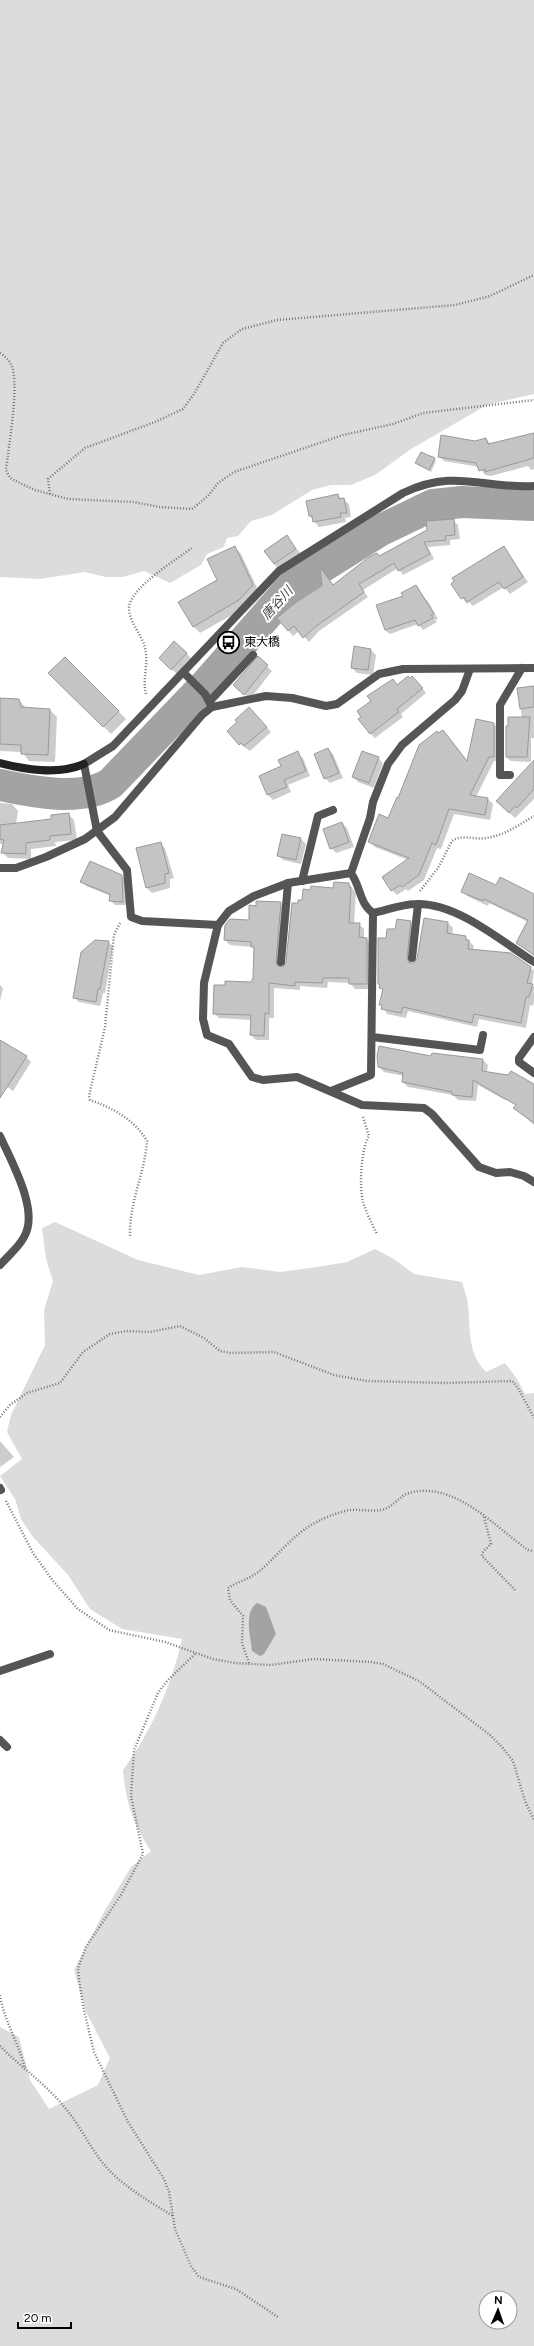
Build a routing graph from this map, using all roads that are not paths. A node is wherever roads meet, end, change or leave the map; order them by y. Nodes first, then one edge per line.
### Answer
1 (534, 486) edge
2 (253, 655) dead end
3 (522, 668) junction
4 (534, 668) edge
5 (470, 669) junction
6 (184, 673) junction
7 (209, 701) junction
8 (0, 763) edge
9 (84, 764) junction
10 (510, 775) dead end
11 (333, 810) dead end
12 (97, 831) junction
13 (0, 868) edge
14 (351, 873) junction
15 (302, 881) junction
16 (288, 883) junction
17 (416, 904) junction
18 (373, 913) junction
19 (218, 925) junction
20 (412, 958) dead end
21 (281, 962) dead end
22 (534, 962) edge
23 (483, 1035) dead end
24 (372, 1037) junction
25 (534, 1037) edge
26 (534, 1073) edge
27 (331, 1091) junction
28 (0, 1136) edge
29 (534, 1182) edge
30 (0, 1265) edge
31 (50, 1654) dead end
32 (0, 1671) edge
33 (0, 1740) edge
34 (7, 1747) dead end

1 - 6 street
2 - 7 street
3 - 4 street
3 - 5 street
3 - 10 street
5 - 7 street
5 - 14 street
6 - 7 street
6 - 9 street
7 - 12 street
8 - 9 street
9 - 12 street
11 - 15 street
12 - 13 street
12 - 19 street
14 - 15 street
14 - 18 street
15 - 16 street
16 - 19 street
16 - 21 street
17 - 18 street
17 - 20 street
17 - 22 street
18 - 24 street
19 - 27 street
23 - 24 street
24 - 27 street
25 - 26 street
27 - 29 street
28 - 30 street
31 - 32 street
33 - 34 street

